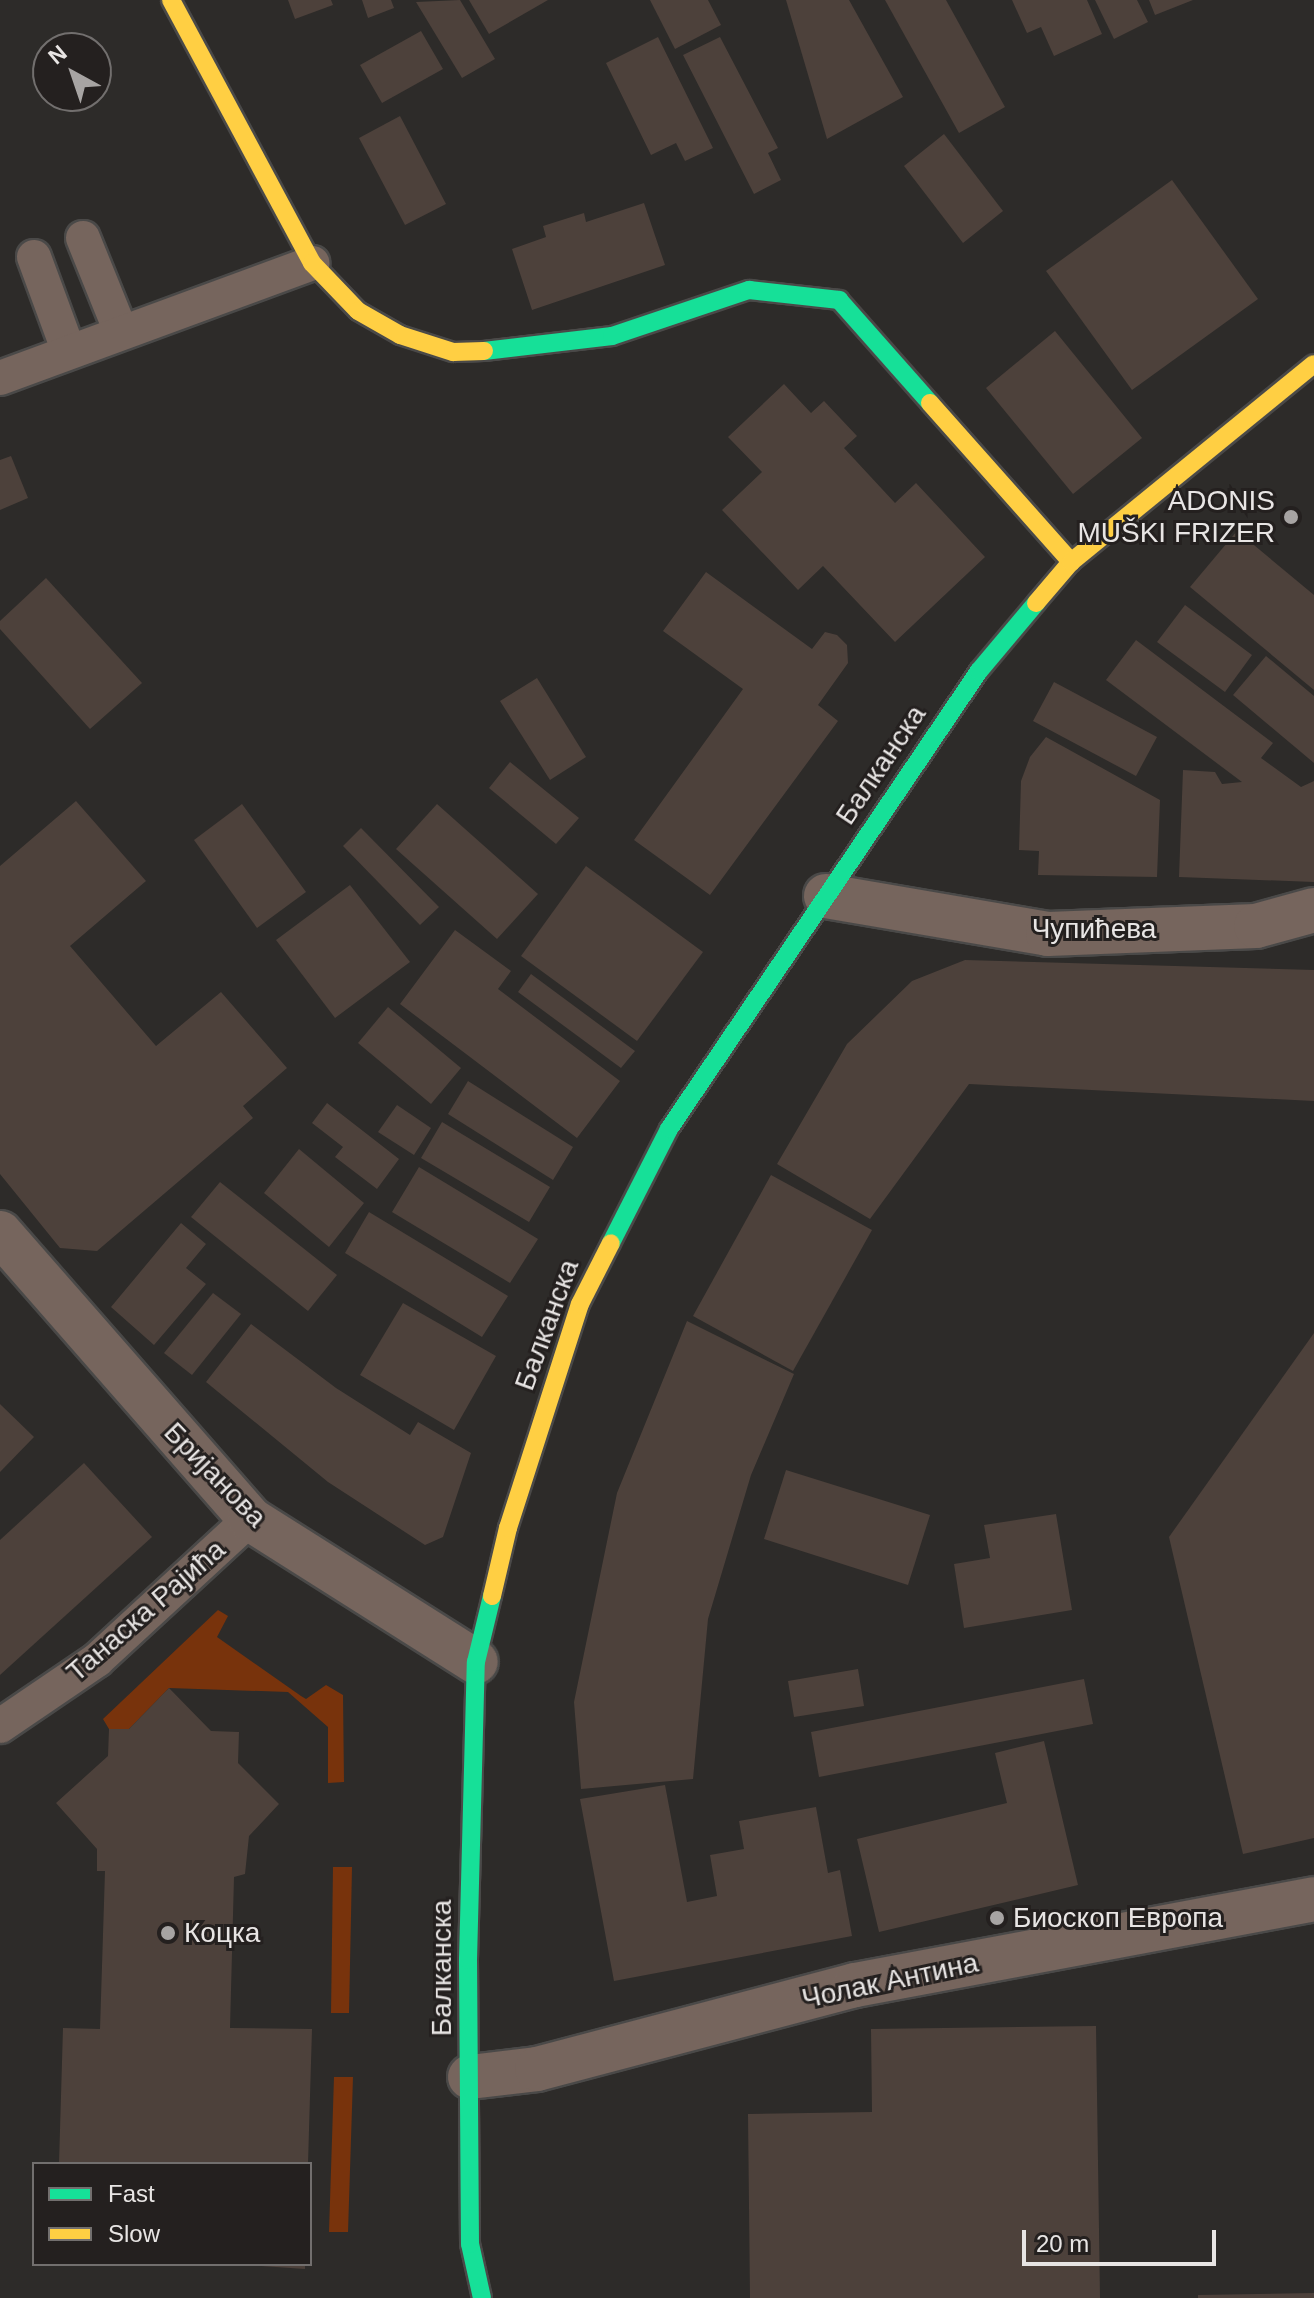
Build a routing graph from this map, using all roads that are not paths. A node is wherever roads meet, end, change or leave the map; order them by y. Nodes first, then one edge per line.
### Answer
1 (171, 0) edge
2 (83, 238) dead end
3 (34, 257) dead end
4 (312, 263) junction
5 (121, 332) junction
6 (69, 352) junction
7 (1314, 364) edge
8 (0, 378) edge
9 (1071, 562) junction
10 (826, 896) junction
11 (1314, 910) edge
12 (0, 1233) edge
13 (250, 1519) junction
14 (476, 1662) junction
15 (0, 1726) edge
16 (1314, 1899) edge
17 (470, 2077) junction
18 (470, 2244) junction
19 (460, 2283) dead end
20 (482, 2298) edge

1 - 4 main road
2 - 5 lane
3 - 6 lane
4 - 5 lane
4 - 9 main road
5 - 6 lane
6 - 8 lane
7 - 9 main road, Балканска
9 - 10 main road, Балканска
10 - 11 street, Чупићева
10 - 14 main road, Балканска
12 - 13 street, Бријанова
13 - 14 street, Бријанова
13 - 15 lane, Танаска Рајића
14 - 17 main road, Балканска
16 - 17 street, Чолак Антина
17 - 18 main road, Балканска
18 - 19 main road, Балканска
18 - 20 main road, Балканска

